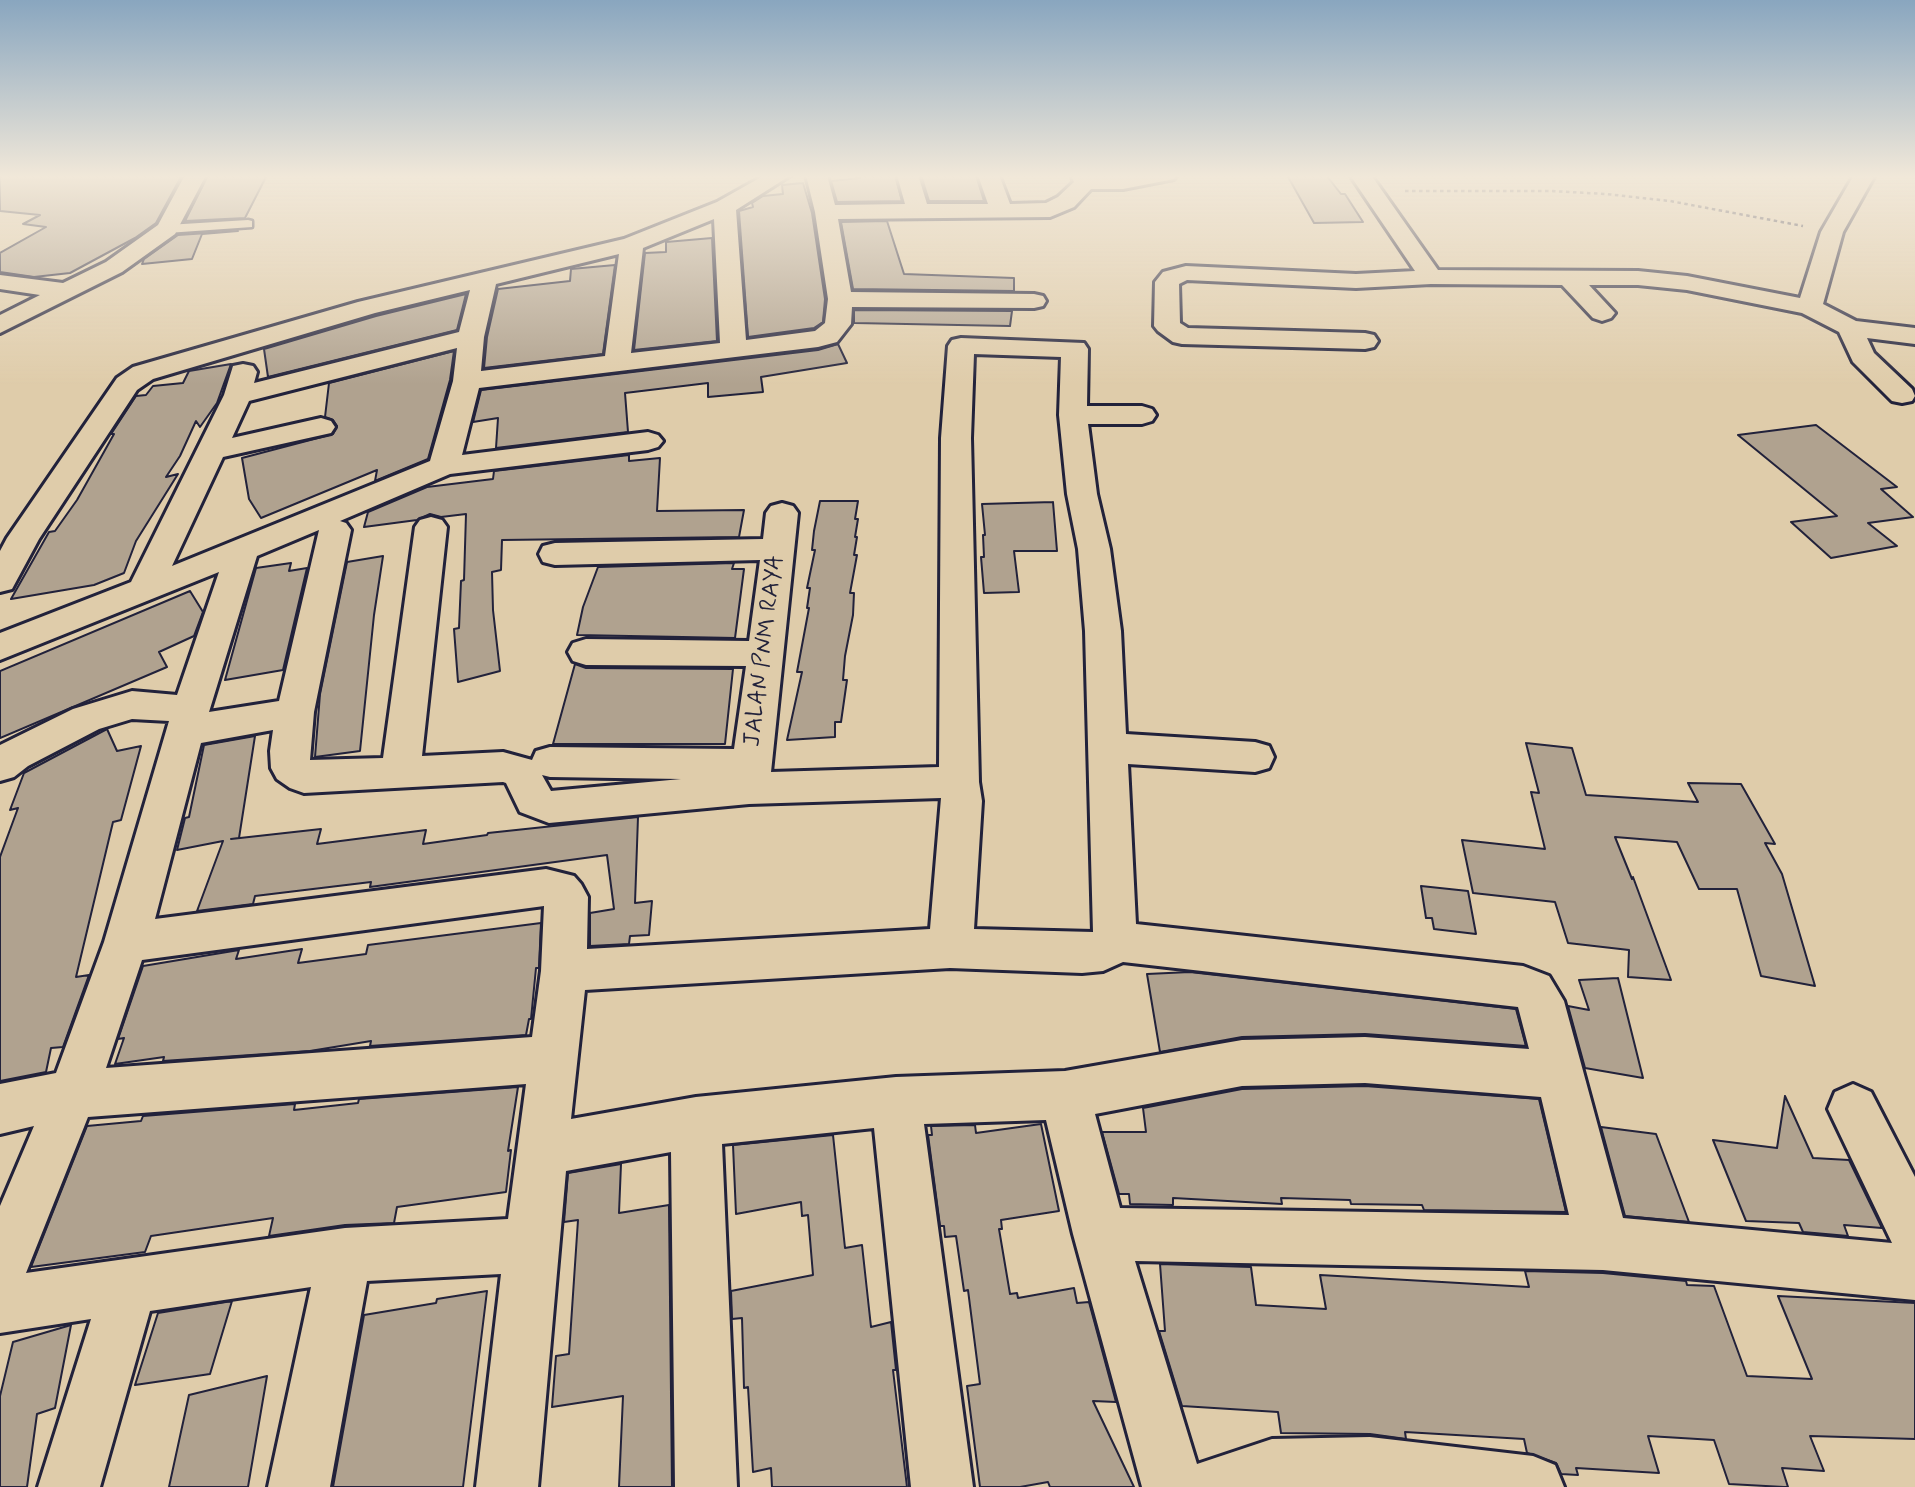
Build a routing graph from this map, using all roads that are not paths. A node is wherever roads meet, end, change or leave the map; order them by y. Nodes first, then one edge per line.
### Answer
1 (146, 244) edge
2 (630, 244) edge
3 (632, 244) edge
4 (726, 244) edge
5 (831, 244) edge
6 (1409, 244) edge
7 (1828, 244) edge
8 (1567, 276) junction
9 (1432, 277) junction
10 (485, 279) junction
11 (0, 282) edge
12 (68, 291) junction
13 (840, 299) junction
14 (1034, 301) dead end
15 (1810, 307) junction
16 (1602, 313) dead end
17 (0, 325) edge
18 (1850, 328) junction
19 (266, 335) junction
20 (1915, 336) edge
21 (471, 337) junction
22 (1365, 341) dead end
23 (733, 349) junction
24 (617, 363) junction
25 (467, 381) junction
26 (238, 395) junction
27 (1902, 395) dead end
28 (1073, 415) junction
29 (1142, 415) dead end
30 (321, 427) dead end
31 (648, 442) dead end
32 (211, 451) junction
33 (444, 466) junction
34 (782, 513) dead end
35 (431, 527) dead end
36 (335, 530) dead end
37 (778, 549) junction
38 (243, 550) junction
39 (555, 554) dead end
40 (0, 581) edge
41 (143, 591) junction
42 (0, 647) edge
43 (586, 652) dead end
44 (765, 654) junction
45 (295, 712) junction
46 (188, 721) junction
47 (1107, 748) junction
48 (1255, 757) dead end
49 (551, 762) dead end
50 (0, 766) edge
51 (401, 771) junction
52 (750, 776) junction
53 (960, 782) junction
54 (1115, 941) junction
55 (126, 942) junction
56 (950, 948) junction
57 (564, 971) junction
58 (554, 1059) junction
59 (1560, 1076) junction
60 (73, 1094) junction
61 (1065, 1095) junction
62 (896, 1101) junction
63 (0, 1109) edge
64 (1853, 1109) dead end
65 (696, 1122) junction
66 (541, 1150) junction
67 (1915, 1233) edge
68 (1100, 1234) junction
69 (1603, 1243) junction
70 (531, 1245) junction
71 (345, 1255) junction
72 (0, 1270) edge
73 (1915, 1273) edge
74 (129, 1286) junction
75 (0, 1305) edge
76 (69, 1487) edge
77 (299, 1487) edge
78 (507, 1487) edge
79 (706, 1487) edge
80 (942, 1487) edge
81 (1173, 1487) edge
82 (1216, 1487) edge
83 (1533, 1487) edge

1 - 12 street
2 - 10 street
3 - 24 street
4 - 23 street
5 - 13 street
6 - 9 street
7 - 15 street
8 - 9 street
8 - 15 street
8 - 16 street
9 - 22 street
10 - 19 street
10 - 21 street
11 - 12 street
12 - 17 street
13 - 14 street
13 - 23 street
15 - 18 street
18 - 20 street
18 - 27 street
19 - 26 street
19 - 40 street
21 - 25 street
21 - 26 street
23 - 24 street
24 - 25 street
25 - 33 street
26 - 32 street
28 - 29 street
28 - 47 street
28 - 53 street
30 - 32 street
31 - 33 street
32 - 41 street
33 - 38 street
34 - 37 street, JALAN PNM RAYA
35 - 51 street
36 - 45 street
37 - 39 street
37 - 44 street, JALAN PNM RAYA
38 - 41 street
38 - 46 street
41 - 42 street
43 - 44 street
44 - 52 street, JALAN PNM RAYA
45 - 46 street
45 - 51 street
46 - 50 street
46 - 55 street
47 - 48 street
47 - 54 street
49 - 52 street
51 - 52 street
52 - 53 street
53 - 56 street
54 - 56 street
54 - 59 street
55 - 57 street
55 - 60 street
56 - 57 street
57 - 58 street
58 - 60 street
58 - 66 street
59 - 61 street
59 - 69 street
60 - 63 street
60 - 72 street
61 - 62 street
61 - 68 street
62 - 65 street
62 - 80 street
64 - 67 street
65 - 66 street
65 - 79 street
66 - 70 street
68 - 69 street
68 - 81 street
69 - 73 street
70 - 71 street
70 - 78 street
71 - 74 street
71 - 77 street
74 - 75 street
74 - 76 street
82 - 83 street

